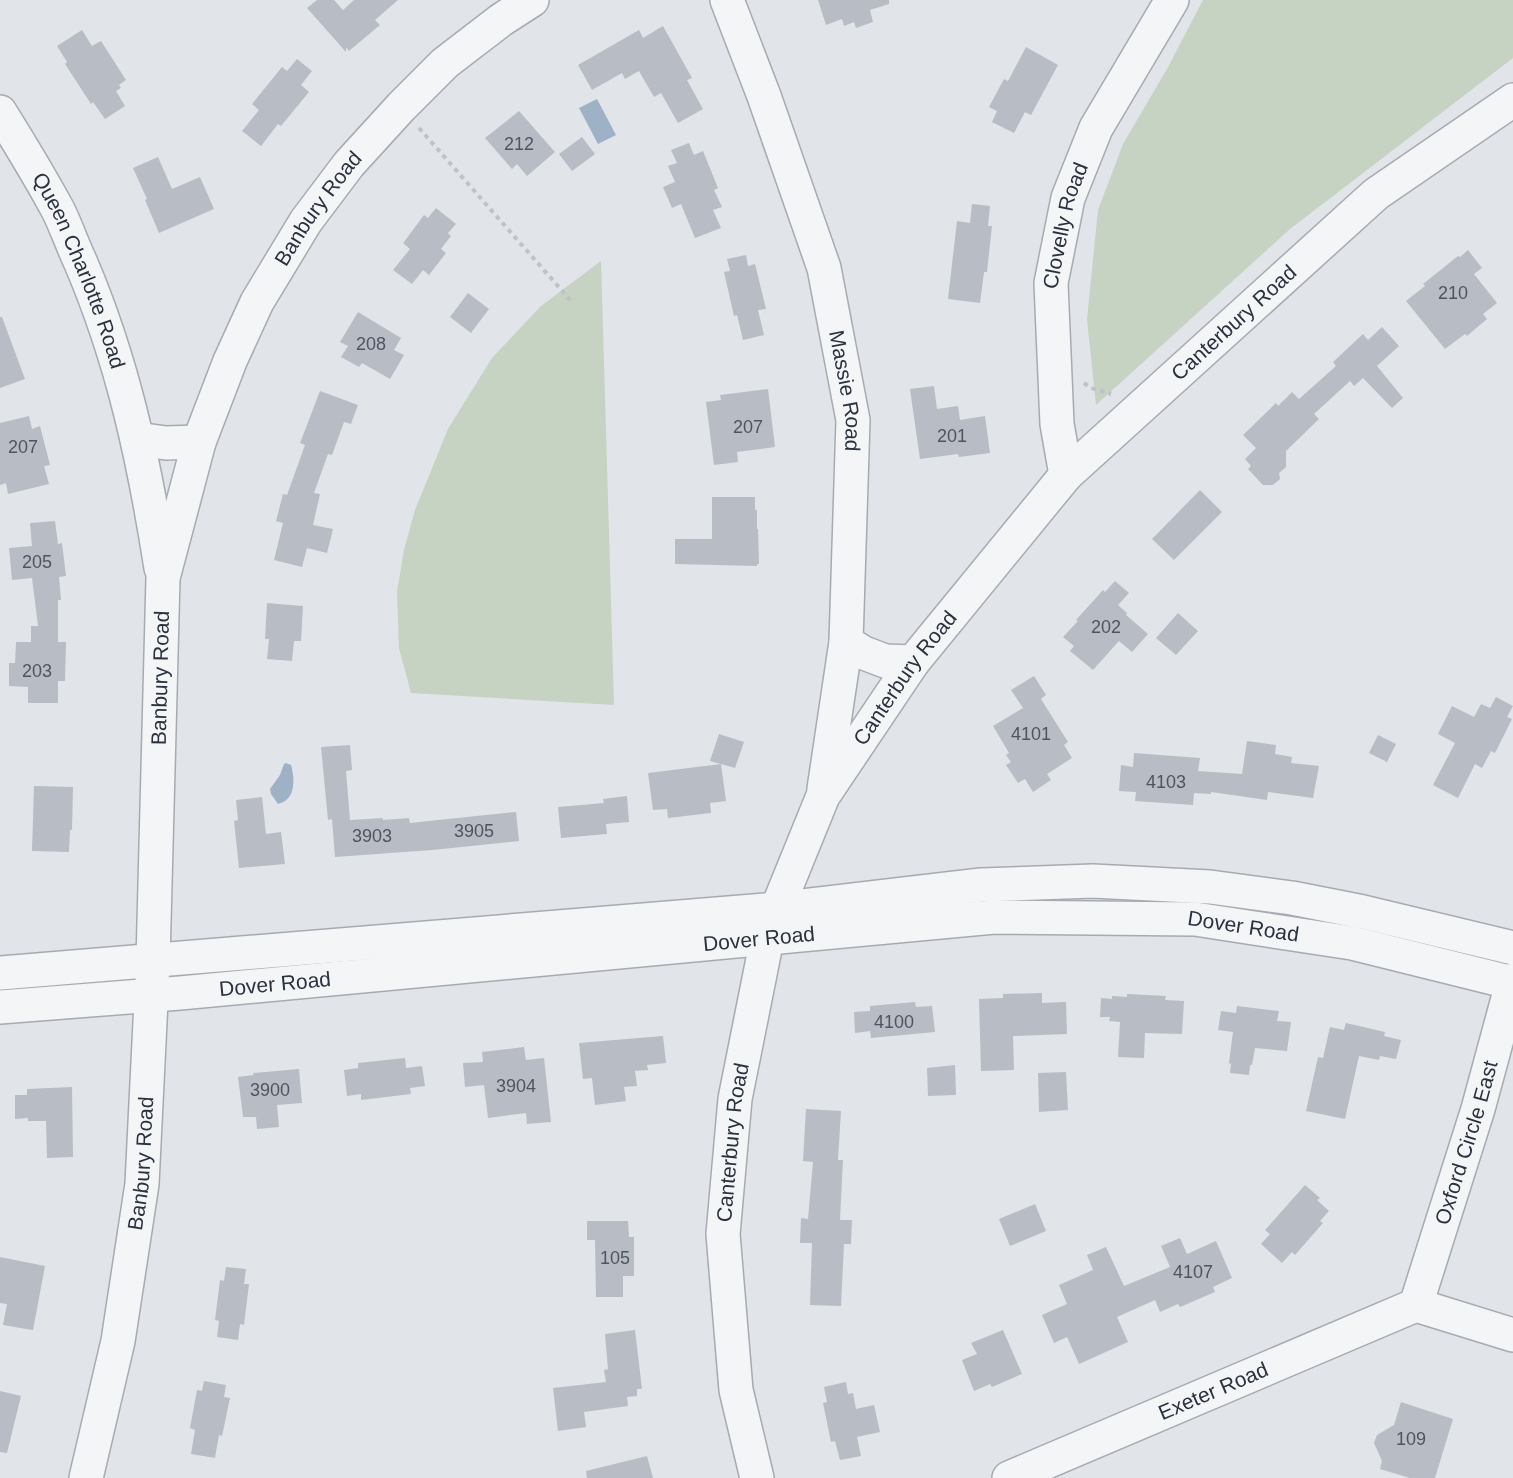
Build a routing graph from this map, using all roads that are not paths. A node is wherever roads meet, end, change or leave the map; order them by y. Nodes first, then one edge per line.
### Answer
1 (532, 0) edge
2 (726, 0) edge
3 (1172, 0) edge
4 (1513, 100) edge
5 (0, 112) edge
6 (137, 439) junction
7 (199, 442) junction
8 (1066, 475) junction
9 (163, 578) junction
10 (846, 642) junction
11 (913, 662) junction
12 (823, 796) junction
13 (772, 924) junction
14 (1513, 948) edge
15 (153, 961) junction
16 (0, 973) edge
17 (1513, 982) edge
18 (152, 996) junction
19 (0, 1006) edge
20 (1416, 1305) junction
21 (1513, 1335) edge
22 (86, 1478) edge
23 (757, 1478) edge
24 (1009, 1478) edge

1 - 7 street, Banbury Road
2 - 10 street, Massie Road
3 - 8 street, Clovelly Road
4 - 8 street, Canterbury Road
5 - 6 street, Queen Charlotte Road
6 - 7 street
6 - 9 street, Queen Charlotte Road
7 - 9 street, Banbury Road
8 - 11 street, Canterbury Road
9 - 15 street, Banbury Road
10 - 11 street
10 - 12 street, Massie Road
11 - 12 street, Canterbury Road
12 - 13 street, Canterbury Road
13 - 14 street, Dover Road
13 - 15 street, Dover Road
13 - 17 street, Dover Road
13 - 18 street, Dover Road
13 - 23 street, Canterbury Road
15 - 16 street, Dover Road
15 - 18 street, Banbury Road
17 - 20 street, Oxford Circle East
18 - 19 street, Dover Road
18 - 22 street, Banbury Road
20 - 21 street
20 - 24 street, Exeter Road

